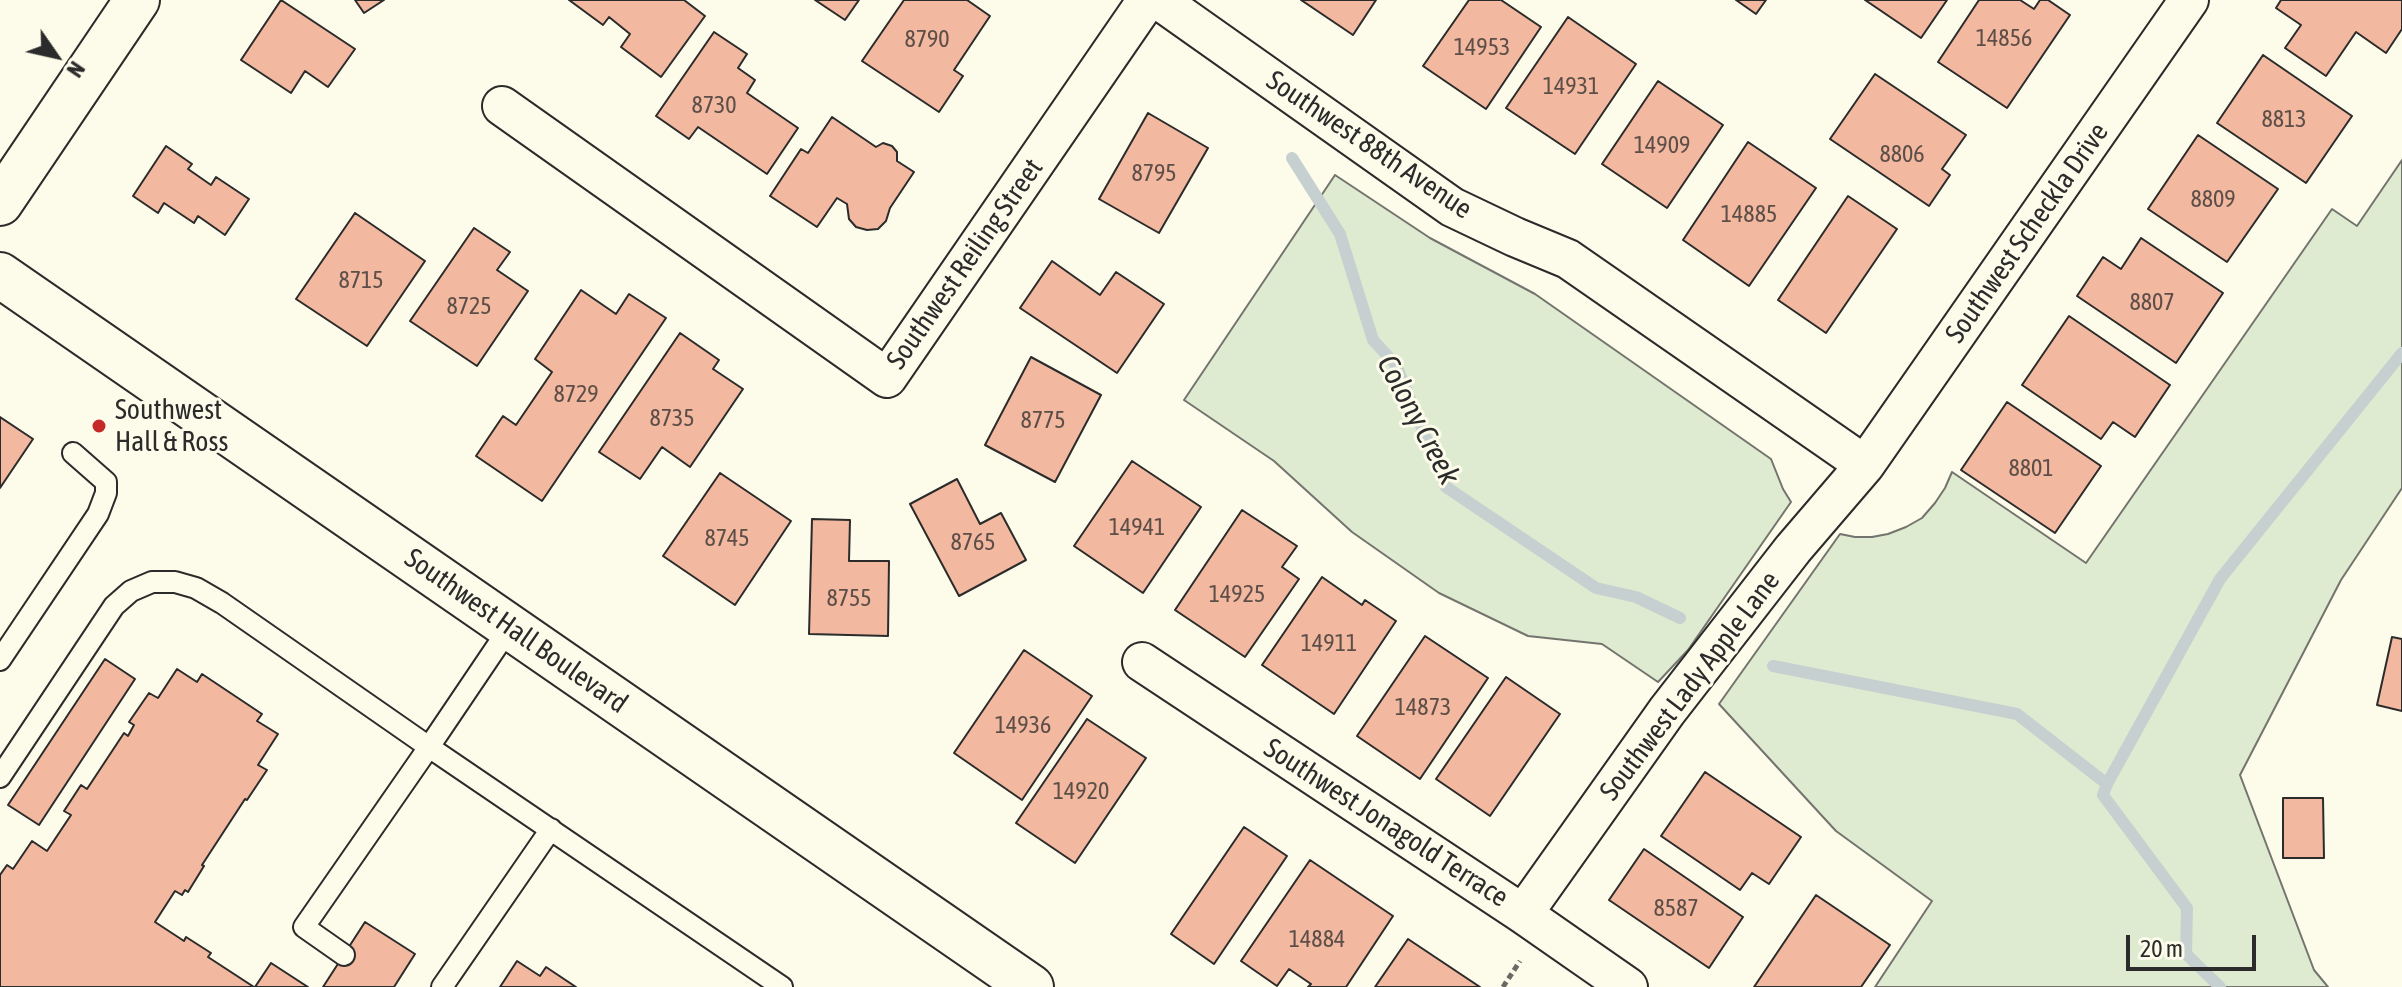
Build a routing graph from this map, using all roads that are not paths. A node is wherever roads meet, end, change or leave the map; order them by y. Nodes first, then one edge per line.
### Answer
1 (137, 0) edge
2 (1147, 0) edge
3 (1159, 0) edge
4 (2189, 0) edge
5 (502, 106) dead end
6 (0, 203) edge
7 (0, 275) edge
8 (73, 453) dead end
9 (1865, 465) junction
10 (510, 627) junction
11 (0, 660) edge
12 (1142, 662) dead end
13 (429, 747) junction
14 (0, 777) edge
15 (551, 829) junction
16 (1523, 914) junction
17 (344, 955) dead end
18 (442, 987) edge
19 (782, 987) edge
20 (1031, 987) edge
21 (1628, 987) edge

1 - 6 main road
2 - 5 street, Southwest Reiling Street
3 - 9 street, Southwest 88th Avenue
4 - 9 street, Southwest Scheckla Drive
7 - 10 main road, Southwest Hall Boulevard
8 - 11 lane
9 - 16 street, Southwest Lady Apple Lane
10 - 13 lane
10 - 20 main road, Southwest Hall Boulevard
12 - 16 street, Southwest Jonagold Terrace
13 - 14 lane
13 - 15 lane
13 - 17 lane
15 - 18 lane
15 - 19 lane
16 - 21 street, Southwest Jonagold Terrace

